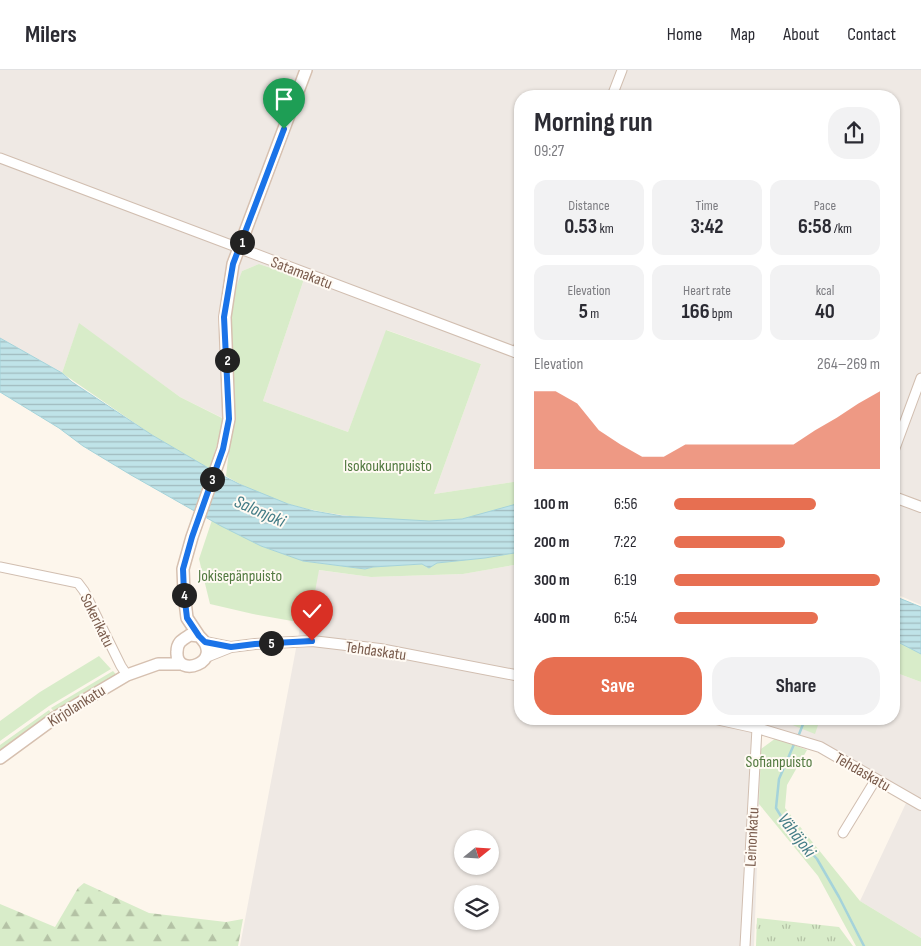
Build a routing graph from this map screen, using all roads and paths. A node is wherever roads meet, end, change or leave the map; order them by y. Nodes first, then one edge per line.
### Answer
1 (306, 70) edge
2 (622, 70) edge
3 (614, 90) edge
4 (0, 158) edge
5 (239, 248) junction
6 (514, 348) edge
7 (921, 378) edge
8 (900, 435) edge
9 (900, 499) edge
10 (921, 507) edge
11 (0, 566) edge
12 (187, 618) junction
13 (202, 639) junction
14 (179, 644) junction
15 (231, 647) junction
16 (206, 657) junction
17 (158, 664) junction
18 (181, 664) junction
19 (127, 675) junction
20 (514, 675) edge
21 (743, 725) edge
22 (757, 728) junction
23 (0, 758) edge
24 (876, 779) junction
25 (921, 805) edge
26 (843, 833) dead end
27 (746, 946) edge

1 - 5 main road
2 - 3 street
4 - 5 street, Satamakatu
5 - 6 street, Satamakatu
5 - 12 main road
7 - 8 street
9 - 10 street
11 - 19 street, Sokerikatu
12 - 13 main road
12 - 14 main road
13 - 14 main road
13 - 15 street, Tehdaskatu
13 - 16 main road
14 - 17 main road, Kirjolankatu
14 - 18 main road
15 - 16 street, Tehdaskatu
15 - 20 street, Tehdaskatu
16 - 18 main road
17 - 18 main road, Kirjolankatu
17 - 19 main road, Kirjolankatu
19 - 23 main road, Kirjolankatu
21 - 22 street, Tehdaskatu
22 - 24 street, Tehdaskatu
22 - 27 street, Leinonkatu
24 - 25 street, Tehdaskatu
24 - 26 street

